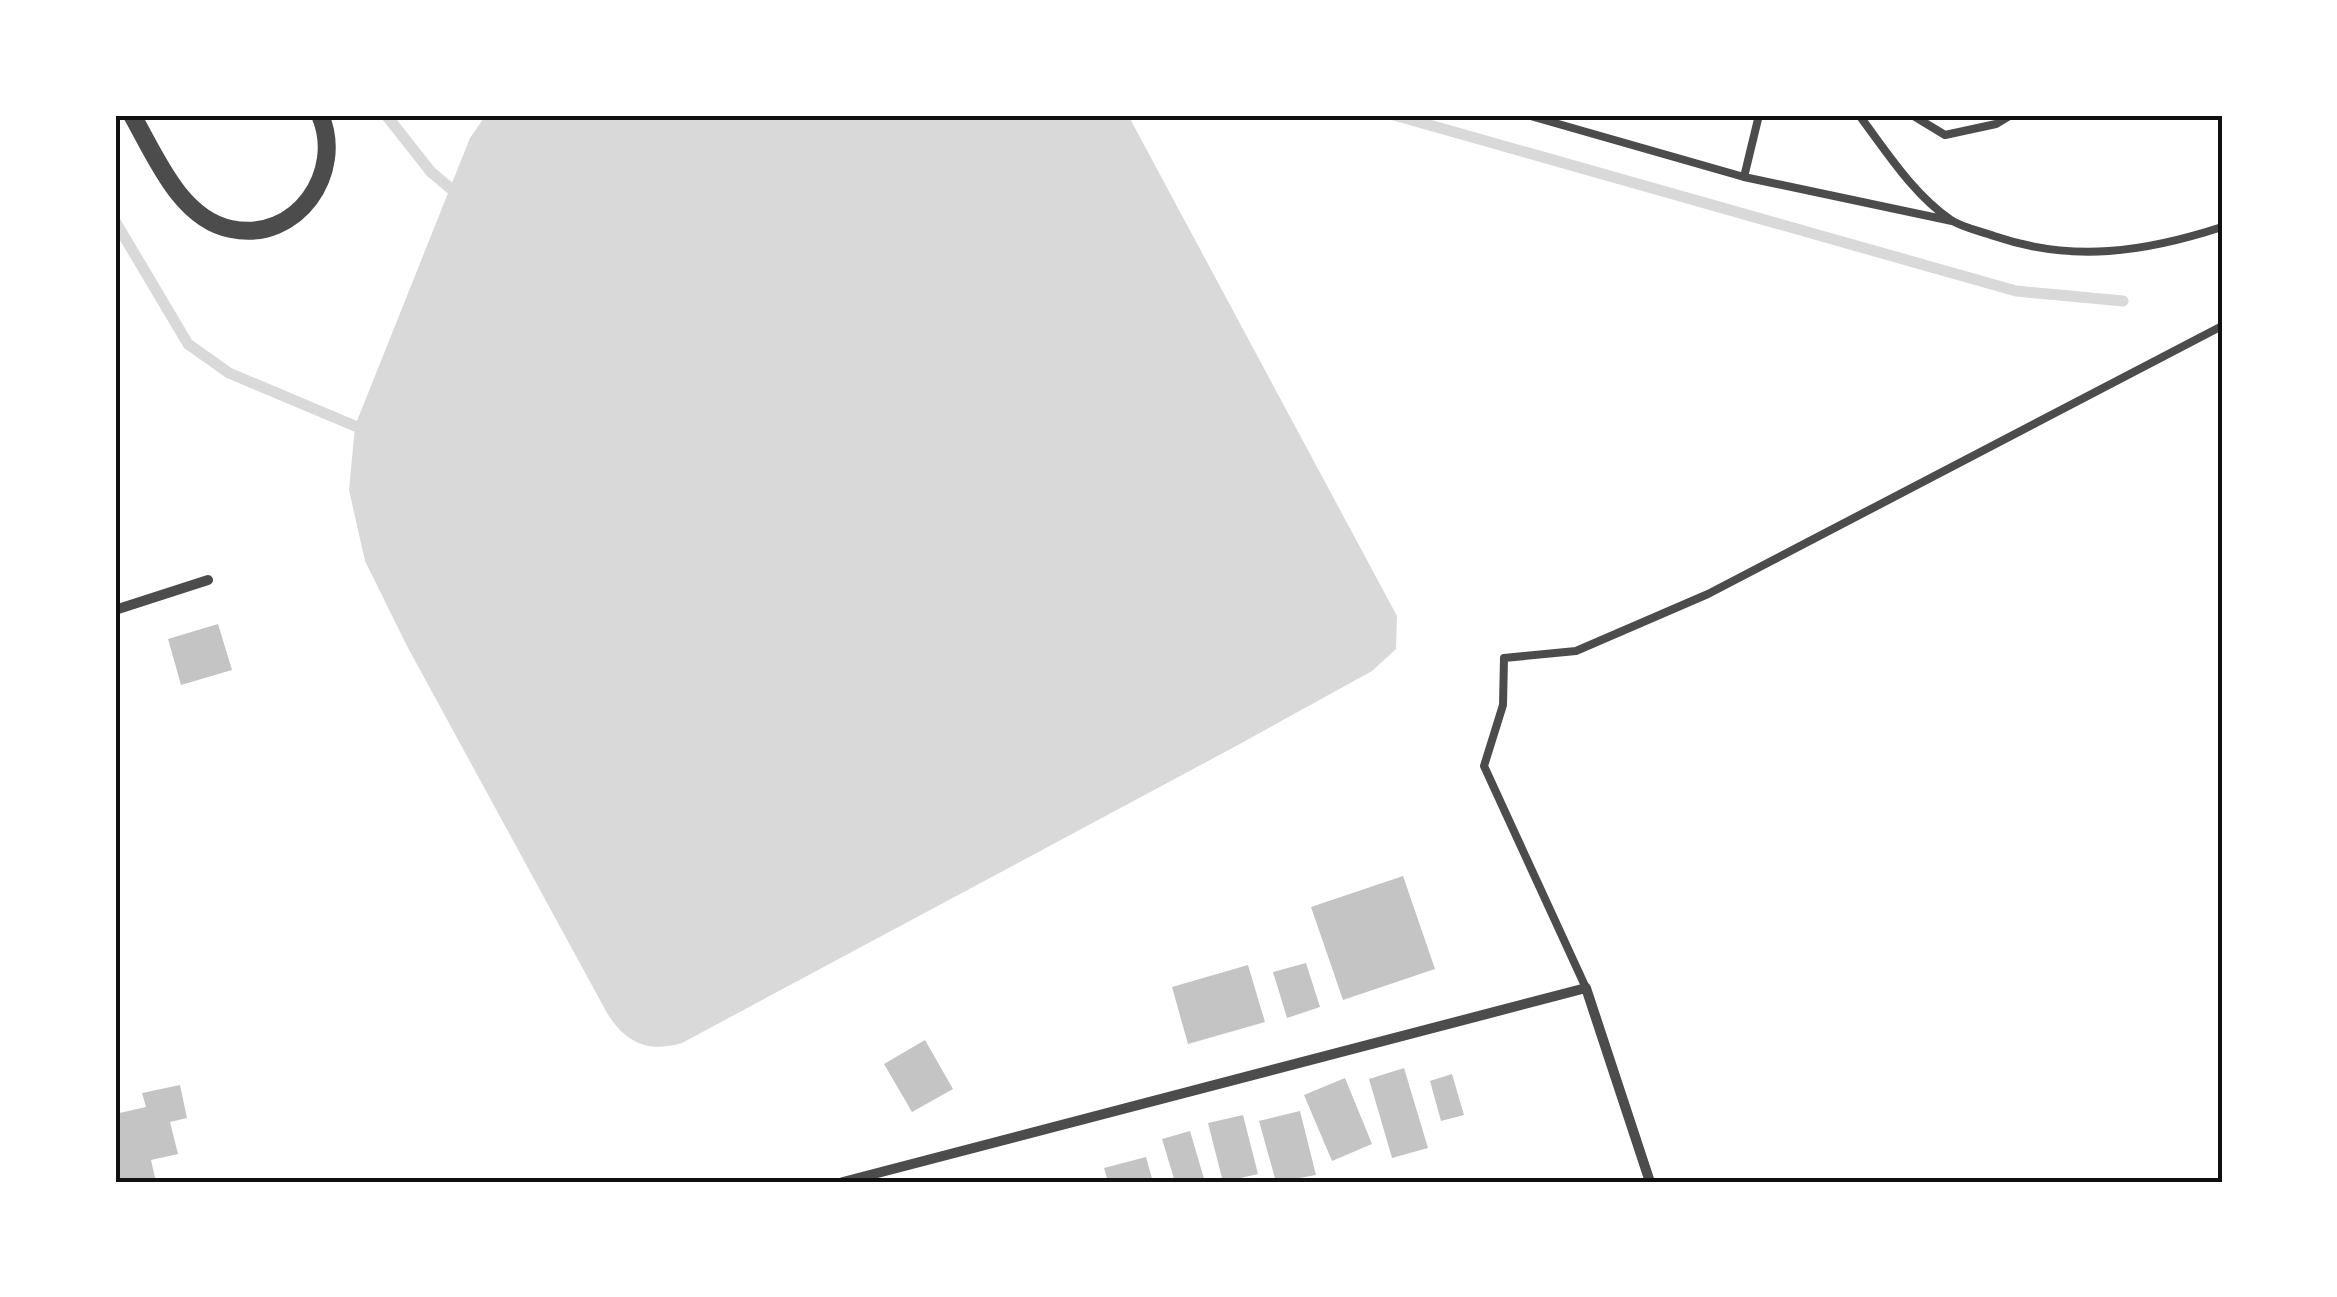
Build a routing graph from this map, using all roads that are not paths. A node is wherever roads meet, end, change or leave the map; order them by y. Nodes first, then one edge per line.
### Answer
1 (132, 115) edge
2 (320, 115) edge
3 (1528, 115) edge
4 (1758, 115) edge
5 (1859, 115) edge
6 (1912, 115) edge
7 (2011, 115) edge
8 (1744, 177) junction
9 (1952, 221) junction
10 (2222, 227) edge
11 (2222, 326) edge
12 (208, 580) dead end
13 (115, 610) edge
14 (1586, 988) junction
15 (843, 1182) edge
16 (1650, 1182) edge

1 - 2 street
3 - 8 lane
4 - 8 lane
5 - 9 lane
6 - 7 lane
8 - 9 lane
9 - 10 lane
11 - 14 lane
12 - 13 street
14 - 15 street
14 - 16 street

